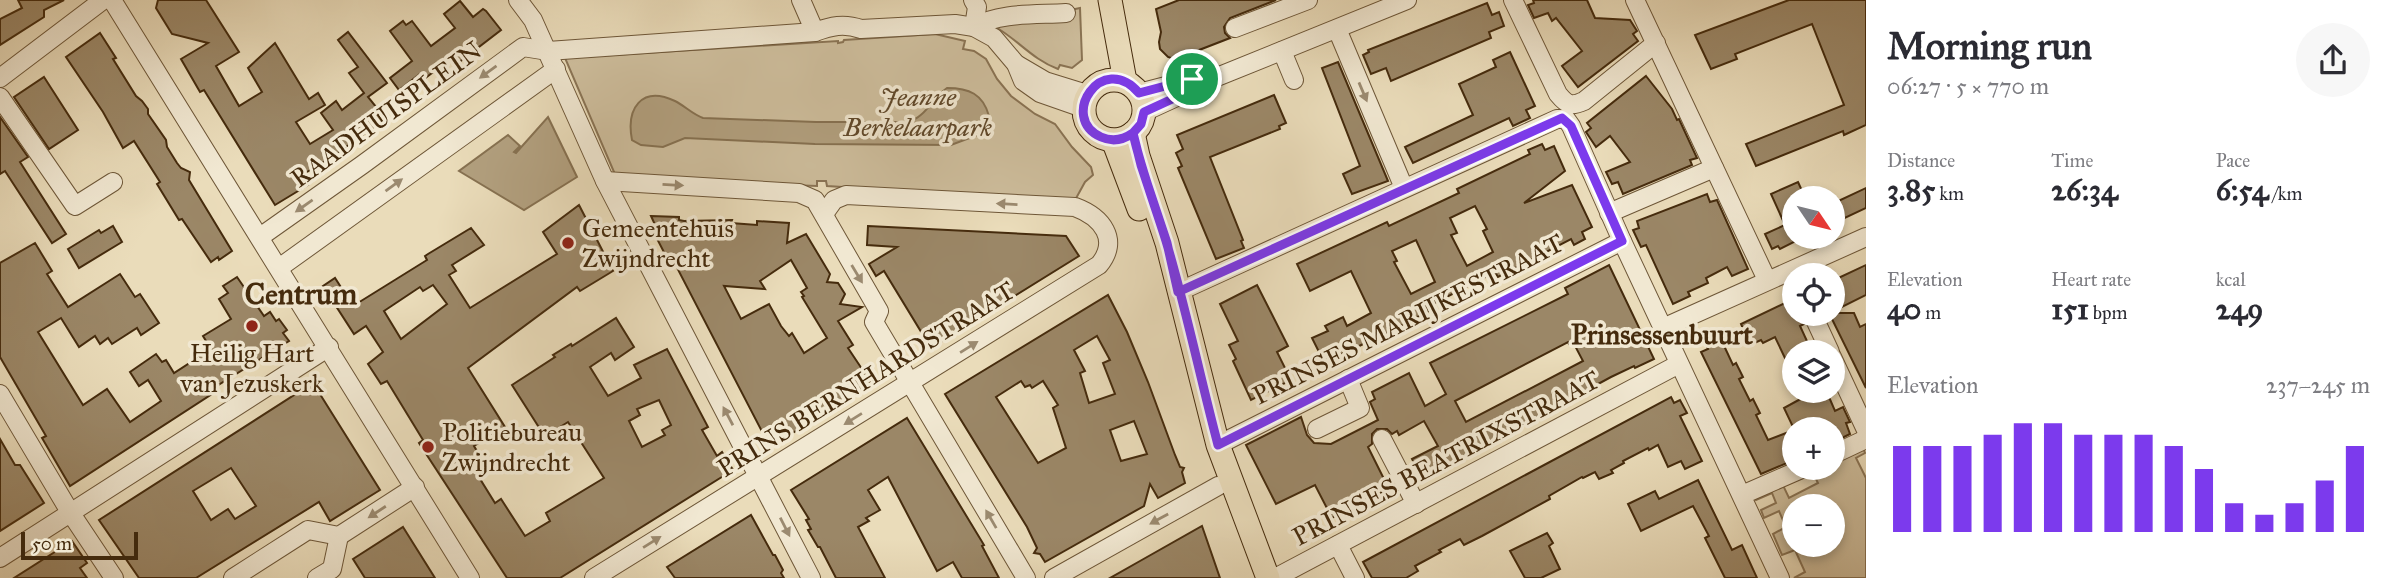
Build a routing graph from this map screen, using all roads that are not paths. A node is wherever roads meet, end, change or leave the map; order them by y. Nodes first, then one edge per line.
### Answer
1 (103, 0) edge
2 (112, 0) edge
3 (518, 0) edge
4 (801, 0) edge
5 (973, 0) edge
6 (1096, 0) edge
7 (1110, 0) edge
8 (1308, 0) edge
9 (1513, 0) edge
10 (1635, 0) edge
11 (1397, 2) edge
12 (1066, 13) dead end
13 (974, 27) junction
14 (1235, 29) dead end
15 (1337, 29) junction
16 (814, 32) junction
17 (1656, 43) junction
18 (548, 51) junction
19 (1282, 51) junction
20 (556, 69) junction
21 (0, 78) edge
22 (1294, 80) dead end
23 (1129, 92) junction
24 (0, 97) edge
25 (1085, 101) junction
26 (1568, 112) junction
27 (1123, 137) junction
28 (1714, 168) junction
29 (605, 181) junction
30 (113, 182) dead end
31 (1404, 188) junction
32 (1609, 213) junction
33 (824, 214) junction
34 (260, 237) junction
35 (1866, 237) edge
36 (1622, 241) junction
37 (1814, 263) edge
38 (279, 268) junction
39 (1782, 276) edge
40 (1767, 280) junction
41 (1178, 292) junction
42 (1663, 328) junction
43 (329, 347) junction
44 (1679, 364) junction
45 (1348, 379) junction
46 (911, 383) junction
47 (1845, 385) edge
48 (0, 394) edge
49 (1317, 429) dead end
50 (1866, 430) edge
51 (1382, 439) dead end
52 (1866, 439) edge
53 (1218, 445) junction
54 (1845, 449) edge
55 (759, 477) junction
56 (1782, 479) edge
57 (1219, 486) junction
58 (415, 487) junction
59 (1742, 495) junction
60 (1416, 504) junction
61 (70, 512) junction
62 (340, 536) junction
63 (1338, 545) junction
64 (0, 558) edge
65 (114, 578) edge
66 (233, 578) edge
67 (317, 578) edge
68 (470, 578) edge
69 (594, 578) edge
70 (811, 578) edge
71 (1026, 578) edge
72 (1054, 578) edge
73 (1255, 578) edge
74 (1268, 578) edge
75 (1275, 578) edge
76 (1355, 578) edge
77 (1780, 578) edge

1 - 21 street
2 - 34 street
3 - 18 street
4 - 16 street
5 - 13 street
6 - 23 main road
7 - 23 main road
8 - 14 street
9 - 26 street
10 - 17 street
11 - 15 street
12 - 13 street
13 - 16 street, RAADHUISPLEIN
13 - 25 street
15 - 19 street
15 -> 31 street
16 - 18 street, RAADHUISPLEIN
17 - 26 street
17 - 28 street
18 - 20 street
18 -> 34 street, RAADHUISPLEIN
19 - 22 street
19 - 23 street
20 - 29 street
38 -> 20 street
23 - 25 main road
23 - 27 main road
24 - 30 street
25 - 27 main road
26 - 31 street
26 - 32 street
27 - 41 main road
27 - 57 main road
28 - 32 street
28 - 40 street
29 -> 33 street
55 -> 29 street
31 - 41 street
32 - 36 street
33 -> 46 street
46 -> 33 street, PRINS BERNHARDSTRAAT
34 - 38 street
35 - 37 street
36 - 42 street
36 - 45 street, PRINSES MARIJKESTRAAT
38 - 43 street
39 - 40 street
40 - 42 street
41 - 53 main road
42 - 44 street
43 - 58 street
43 - 61 street
44 - 59 street
44 - 60 street, PRINSES BEATRIXSTRAAT
45 - 49 street
45 - 53 street, PRINSES MARIJKESTRAAT
46 -> 55 street, PRINS BERNHARDSTRAAT
71 -> 46 street
47 - 50 street
48 - 61 street
51 - 60 street
52 - 54 street
53 - 74 main road
69 -> 55 street, PRINS BERNHARDSTRAAT
55 -> 70 street
56 - 59 street
57 -> 72 street
57 - 73 main road
58 -> 62 street
58 - 68 street
59 - 77 street
60 - 63 street, PRINSES BEATRIXSTRAAT
61 - 64 street
61 - 65 street
62 - 66 street
62 - 67 street
63 - 75 street, PRINSES BEATRIXSTRAAT
63 - 76 street

